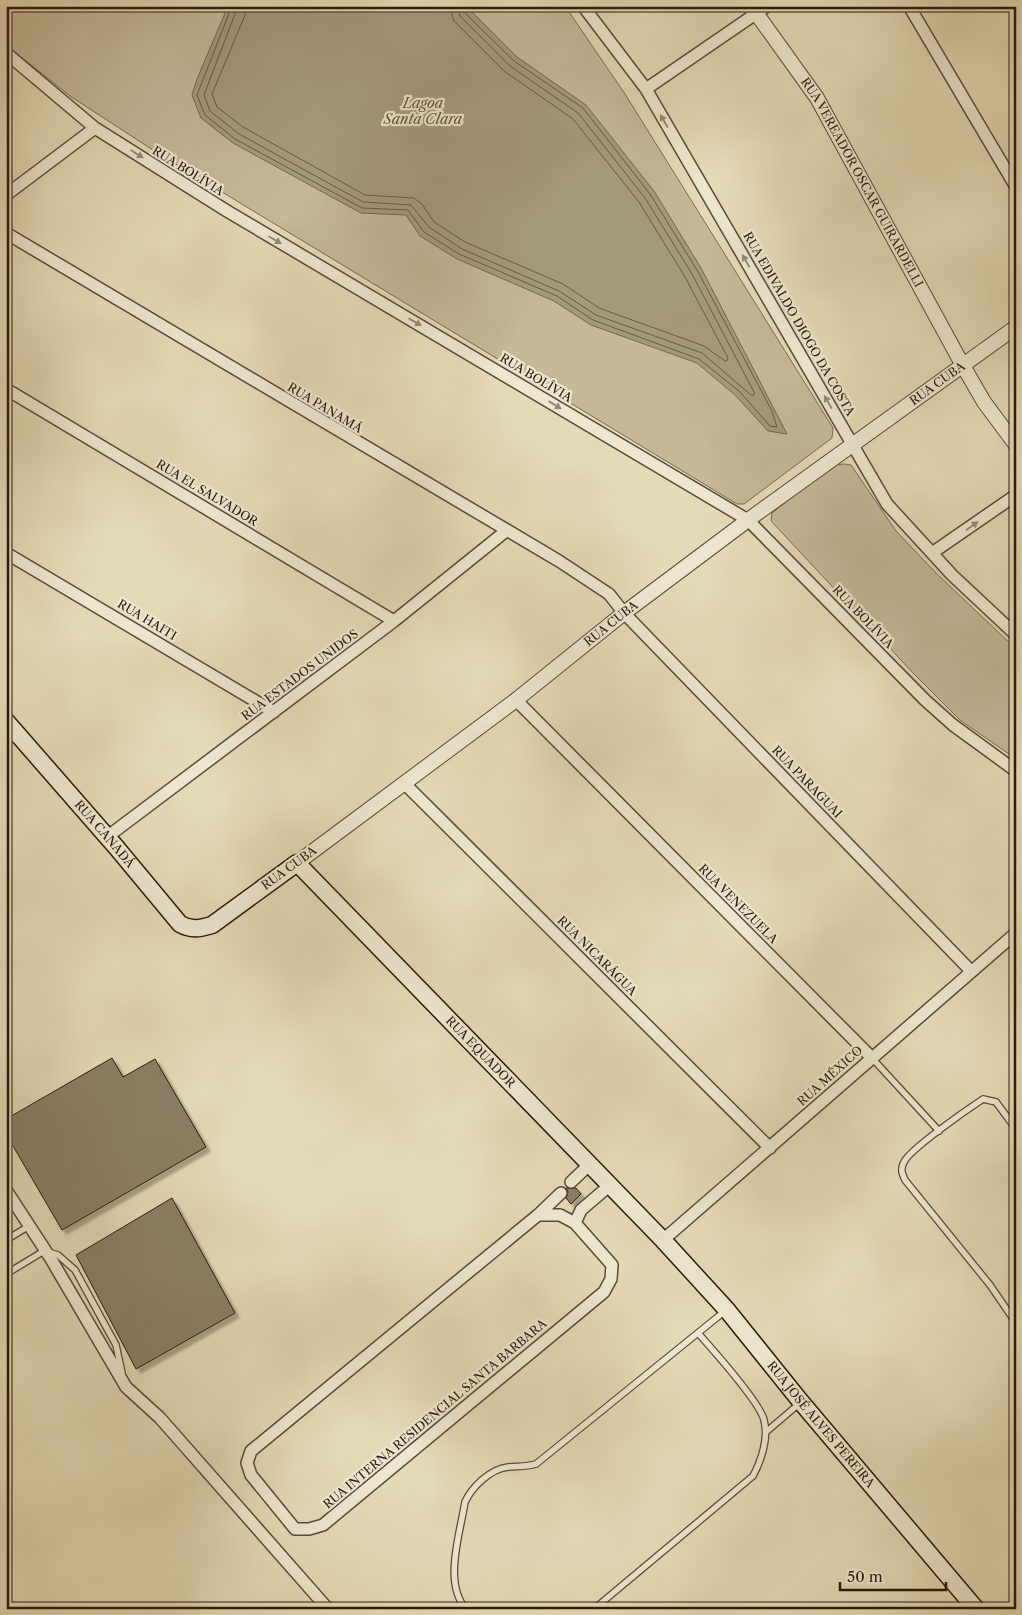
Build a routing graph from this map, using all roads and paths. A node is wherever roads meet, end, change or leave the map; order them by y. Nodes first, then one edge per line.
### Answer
1 (583, 6) edge
2 (909, 6) edge
3 (758, 9) edge
4 (6, 53) edge
5 (646, 89) junction
6 (95, 128) junction
7 (1016, 187) edge
8 (6, 195) edge
9 (6, 233) edge
10 (1016, 327) edge
11 (962, 364) junction
12 (6, 389) edge
13 (853, 444) junction
14 (1016, 445) edge
15 (1016, 495) edge
16 (748, 520) junction
17 (506, 531) junction
18 (6, 553) edge
19 (932, 553) junction
20 (624, 613) junction
21 (394, 621) junction
22 (1016, 635) edge
23 (516, 700) junction
24 (274, 712) junction
25 (6, 721) edge
26 (1016, 771) edge
27 (405, 784) junction
28 (107, 837) junction
29 (297, 863) junction
30 (212, 925) joint
31 (1016, 933) edge
32 (971, 971) junction
33 (871, 1057) junction
34 (1016, 1129) edge
35 (938, 1131) junction
36 (770, 1148) junction
37 (590, 1165) junction
38 (571, 1182) dead end
39 (609, 1186) junction
40 (6, 1190) edge
41 (561, 1193) dead end
42 (538, 1215) junction
43 (575, 1223) junction
44 (29, 1226) junction
45 (6, 1240) edge
46 (663, 1240) junction
47 (44, 1251) junction
48 (6, 1274) edge
49 (727, 1310) junction
50 (1016, 1323) edge
51 (698, 1333) junction
52 (801, 1402) junction
53 (766, 1432) junction
54 (328, 1609) edge
55 (466, 1609) edge
56 (594, 1609) edge
57 (976, 1609) edge

1 - 5 street, RUA EDIVALDO DIOGO DA COSTA
2 - 7 street
3 - 5 street
3 - 11 street, RUA VEREADOR OSCAR GUIRARDELLI
4 - 6 street, RUA BOLÍVIA
13 -> 5 street, RUA EDIVALDO DIOGO DA COSTA
6 - 8 street
6 -> 16 street, RUA BOLÍVIA
9 - 17 street, RUA PANAMÁ
10 - 11 street, RUA CUBA
11 - 13 street, RUA CUBA
11 - 14 street, RUA VEREADOR OSCAR GUIRARDELLI
12 - 21 street, RUA EL SALVADOR
13 - 16 street, RUA CUBA
13 - 19 street, RUA EDIVALDO DIOGO DA COSTA
19 -> 15 street
16 - 20 street, RUA CUBA
16 - 26 street, RUA BOLÍVIA
17 - 20 street, RUA PANAMÁ
17 - 21 street, RUA ESTADOS UNIDOS
18 - 24 street, RUA HAITI
19 - 22 street, RUA EDIVALDO DIOGO DA COSTA
20 - 23 street, RUA CUBA
20 - 32 street, RUA PARAGUAI
21 - 24 street, RUA ESTADOS UNIDOS
23 - 27 street, RUA CUBA
23 - 33 street, RUA VENEZUELA
24 - 28 street, RUA ESTADOS UNIDOS
25 - 28 main road, RUA CANADÁ
27 - 29 street, RUA CUBA
27 - 36 street, RUA NICARÁGUA
28 - 30 main road, RUA CANADÁ
29 - 30 main road, RUA CUBA
29 - 37 main road, RUA EQUADOR
31 - 32 street, RUA MÉXICO
32 - 33 street, RUA MÉXICO
33 - 35 lane, RUA VENEZUELA
33 - 36 street, RUA MÉXICO
34 - 35 lane
35 - 50 lane
36 - 46 street, RUA MÉXICO
37 - 38 street
37 - 39 main road, RUA EQUADOR
39 - 43 street
39 - 46 main road, RUA EQUADOR
40 - 44 street
41 - 42 street, RUA INTERNA RESIDENCIAL SANTA BARBARA
42 - 43 street, RUA INTERNA RESIDENCIAL SANTA BARBARA
42 - 43 street, RUA INTERNA RESIDENCIAL SANTA BARBARA
44 - 45 lane
44 - 47 street
46 - 49 main road, RUA JOSÉ ALVES PEREIRA
47 - 48 lane
47 - 54 street
49 - 51 lane
49 - 52 main road, RUA JOSÉ ALVES PEREIRA
51 - 53 lane
51 - 55 lane
52 - 53 lane
52 - 57 main road, RUA JOSÉ ALVES PEREIRA
53 - 56 lane

